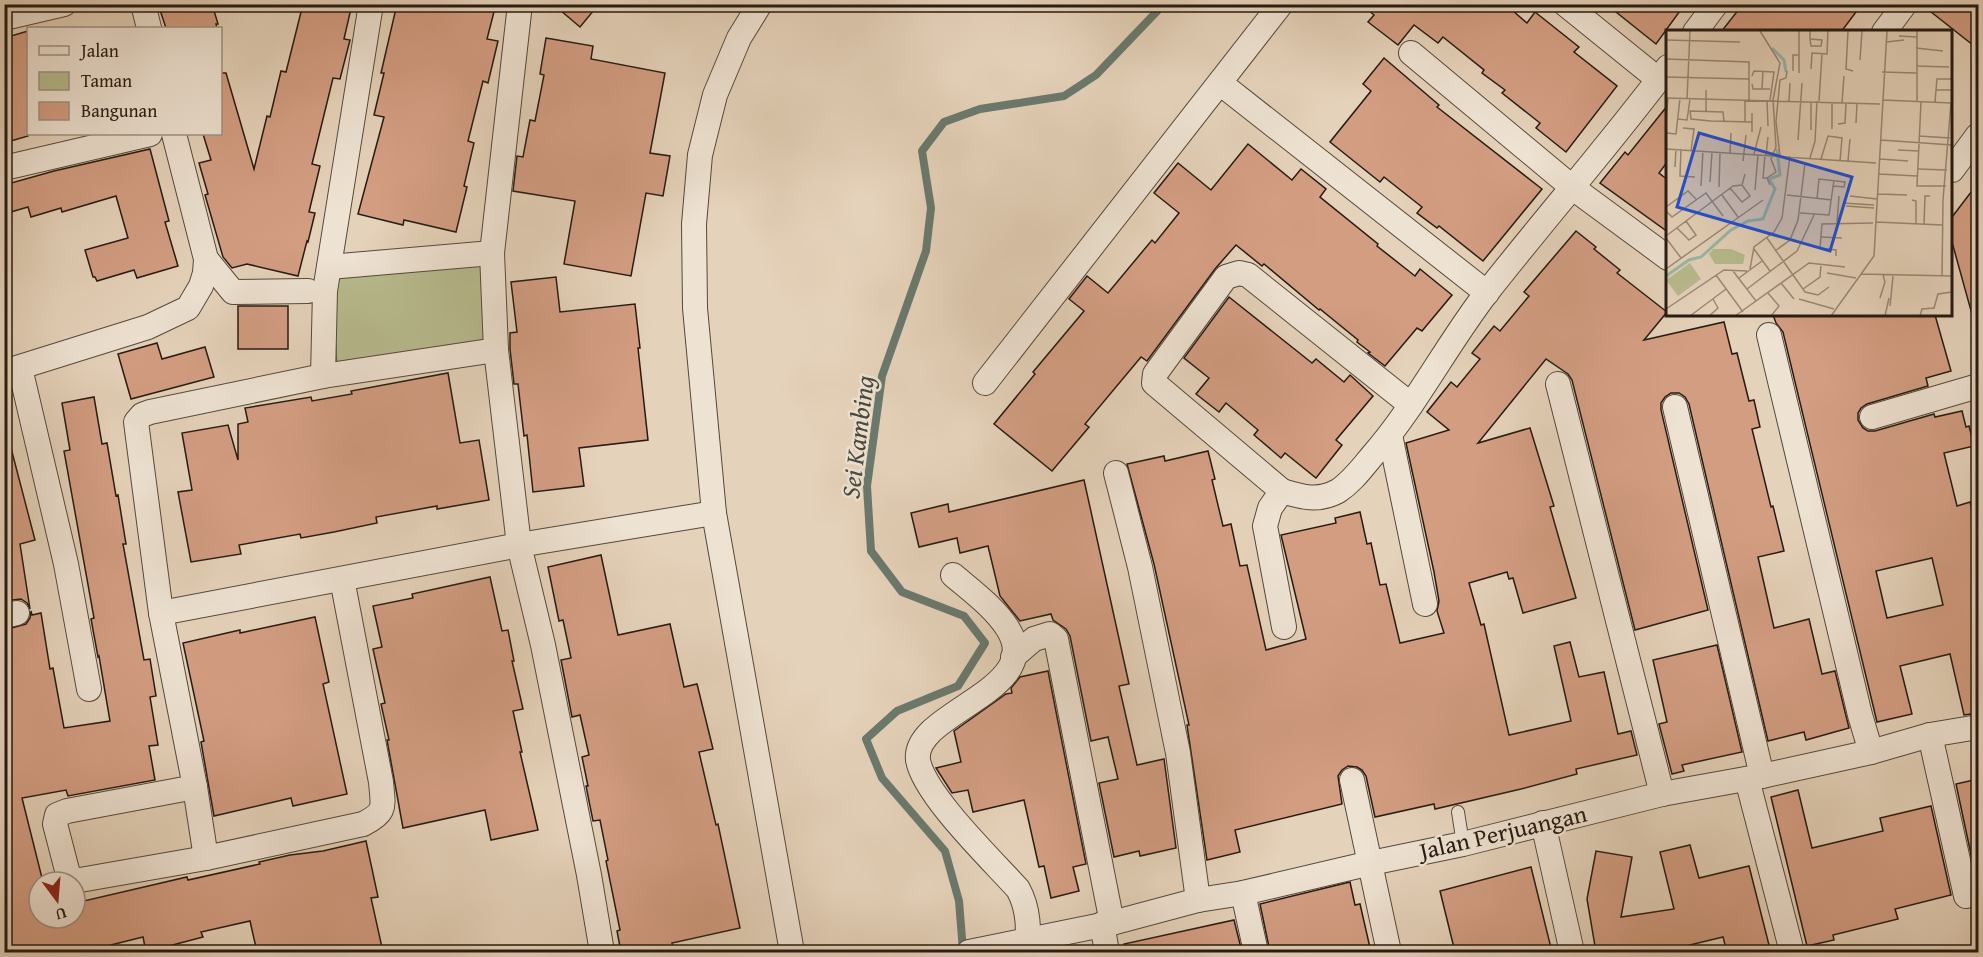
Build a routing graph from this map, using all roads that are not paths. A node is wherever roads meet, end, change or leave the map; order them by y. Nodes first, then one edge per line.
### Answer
1 (64, 4) edge
2 (143, 4) edge
3 (371, 4) edge
4 (520, 4) edge
5 (760, 4) edge
6 (1281, 4) edge
7 (1565, 4) edge
8 (1716, 4) edge
9 (1905, 4) edge
10 (4, 18) edge
11 (149, 27) edge
12 (1696, 30) edge
13 (1886, 30) edge
14 (1411, 53) dead end
15 (1663, 74) edge
16 (1220, 83) junction
17 (146, 135) edge
18 (174, 135) edge
19 (1978, 135) edge
20 (4, 168) edge
21 (1953, 169) edge
22 (1573, 188) junction
23 (492, 253) junction
24 (1666, 257) edge
25 (206, 259) junction
26 (329, 267) junction
27 (308, 291) dead end
28 (233, 292) junction
29 (1487, 293) junction
30 (188, 308) junction
31 (1769, 335) dead end
32 (496, 350) junction
33 (12, 370) edge
34 (323, 376) junction
35 (985, 383) dead end
36 (1558, 384) dead end
37 (1978, 386) edge
38 (1412, 405) junction
39 (1675, 407) dead end
40 (1872, 417) dead end
41 (1390, 435) junction
42 (1116, 473) dead end
43 (1281, 491) junction
44 (714, 513) junction
45 (519, 545) junction
46 (953, 575) dead end
47 (342, 579) junction
48 (1425, 604) dead end
49 (161, 613) junction
50 (1284, 627) dead end
51 (1012, 657) junction
52 (89, 689) dead end
53 (1978, 727) edge
54 (1930, 735) junction
55 (1871, 752) junction
56 (1755, 777) junction
57 (1352, 780) dead end
58 (195, 787) junction
59 (1662, 794) junction
60 (1458, 812) dead end
61 (1543, 824) junction
62 (1463, 844) junction
63 (206, 858) junction
64 (1371, 863) junction
65 (1243, 893) junction
66 (1966, 896) dead end
67 (1198, 900) junction
68 (1107, 924) junction
69 (1024, 944) edge
70 (602, 952) edge
71 (792, 952) edge
72 (969, 952) edge
73 (1107, 952) edge
74 (1256, 952) edge
75 (1389, 952) edge
76 (1572, 952) edge
77 (1792, 952) edge

1 - 10 street
2 - 11 street
3 - 26 street
4 - 23 street
5 - 44 street
6 - 16 street
7 - 15 street
8 - 12 street
9 - 13 street
14 - 22 street
15 - 22 street
16 - 29 street
16 - 35 street
17 - 20 street
18 - 25 street
19 - 21 street
22 - 24 street
22 - 29 street
23 - 26 street
23 - 32 street
25 - 28 street
25 - 30 street
26 - 34 street
27 - 28 street
28 - 30 street
29 - 38 street
30 - 33 street
31 - 55 street
32 - 34 street
32 - 45 street
33 - 52 street
34 - 49 street
36 - 59 street
37 - 40 street
38 - 41 street
38 - 43 street
39 - 56 street
41 - 43 street
41 - 48 street
42 - 67 street
43 - 50 street
44 - 45 street
44 - 71 street
45 - 47 street
45 - 70 street
46 - 51 street
47 - 49 street
47 - 63 street
49 - 58 street
51 - 68 street
51 - 69 street
53 - 54 street, Jalan Perjuangan
54 - 55 street, Jalan Perjuangan
54 - 66 street
55 - 56 street, Jalan Perjuangan
56 - 59 street, Jalan Perjuangan
56 - 77 street
57 - 64 street
58 - 63 street
58 - 63 street
59 - 61 street, Jalan Perjuangan
60 - 62 lane
61 - 62 street, Jalan Perjuangan
61 - 76 street
62 - 64 street, Jalan Perjuangan
64 - 65 street, Jalan Perjuangan
64 - 75 street
65 - 67 street, Jalan Perjuangan
65 - 74 street
67 - 68 street, Jalan Perjuangan
68 - 69 street, Jalan Perjuangan
68 - 73 street
69 - 72 street, Jalan Perjuangan

